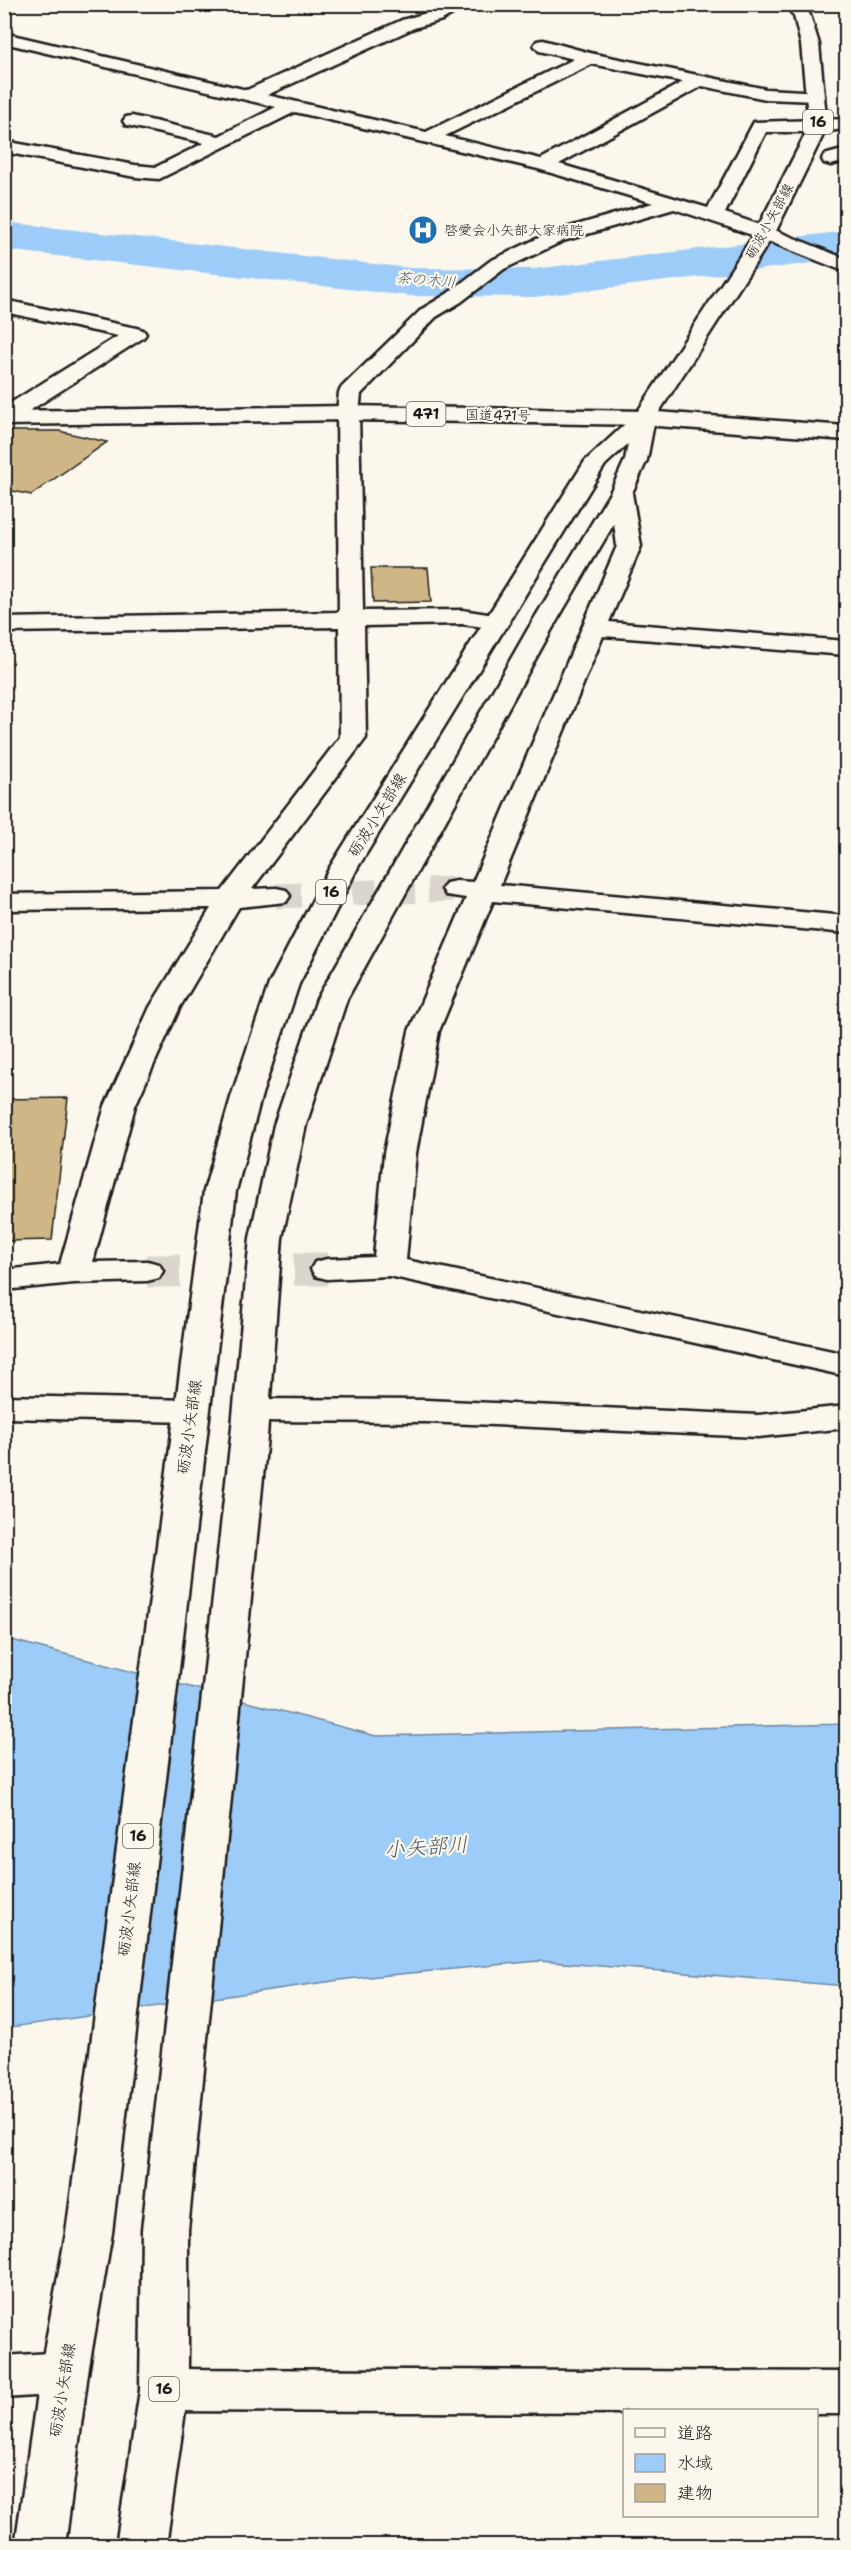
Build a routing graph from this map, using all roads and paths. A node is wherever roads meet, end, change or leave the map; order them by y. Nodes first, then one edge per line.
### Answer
1 (461, 4) edge
2 (792, 4) edge
3 (4, 38) edge
4 (543, 45) dead end
5 (590, 58) junction
6 (699, 81) junction
7 (766, 94) junction
8 (251, 95) junction
9 (815, 96) junction
10 (293, 106) junction
11 (132, 121) dead end
12 (846, 124) edge
13 (760, 126) junction
14 (818, 127) junction
15 (430, 137) junction
16 (223, 142) junction
17 (4, 146) edge
18 (543, 165) junction
19 (674, 203) junction
20 (714, 216) junction
21 (765, 233) junction
22 (846, 266) edge
23 (4, 306) edge
24 (348, 412) junction
25 (4, 418) edge
26 (644, 418) junction
27 (846, 433) edge
28 (621, 493) junction
29 (350, 618) junction
30 (498, 622) junction
31 (4, 625) edge
32 (594, 628) junction
33 (846, 648) edge
34 (470, 889) junction
35 (276, 896) tunnel mouth
36 (230, 899) junction
37 (4, 902) edge
38 (846, 925) edge
39 (389, 1266) junction
40 (327, 1269) tunnel mouth
41 (147, 1272) tunnel mouth
42 (74, 1273) junction
43 (4, 1280) edge
44 (846, 1365) edge
45 (4, 1407) edge
46 (846, 1417) edge
47 (250, 1424) junction
48 (189, 1425) junction
49 (64, 2373) junction
50 (4, 2377) edge
51 (164, 2390) junction
52 (846, 2393) edge
53 (40, 2546) edge
54 (141, 2546) edge

1 - 8 main road
2 - 9 main road, 16
3 - 8 main road
4 - 5 main road
5 - 6 main road
5 - 15 main road
6 - 7 main road
6 - 18 main road
7 - 9 main road
7 - 13 main road
8 - 10 main road
9 - 14 main road, 16
10 - 15 main road
10 - 16 main road
11 - 16 main road
12 - 14 main road
13 - 14 main road
13 - 20 main road
14 - 21 main road, 砺波小矢部線 / 16
15 - 18 main road
16 - 17 main road
18 - 19 main road
19 - 20 main road
19 - 24 main road
20 - 21 main road
21 - 22 main road
21 - 26 main road, 砺波小矢部線 / 16
23 - 25 main road
24 - 25 main road, 国道471号 / 471
24 - 26 main road, 国道471号 / 471
24 - 29 main road
26 - 27 main road, 国道471号 / 471
26 - 28 main road, 砺波小矢部線 / 16
26 - 30 main road, 砺波小矢部線 / 16
28 - 32 main road
28 - 47 main road, 砺波小矢部線 / 16
29 - 30 main road
29 - 31 main road
29 - 36 main road
30 - 48 main road, 砺波小矢部線 / 16
32 - 33 main road
32 - 34 main road
34 - 38 main road
34 - 39 main road
35 - 36 main road
36 - 37 main road
36 - 42 main road
39 - 40 main road
39 - 44 main road
41 - 42 main road
42 - 43 main road
45 - 48 main road
46 - 47 main road
47 - 51 main road, 砺波小矢部線 / 16
48 - 49 main road, 砺波小矢部線 / 16
49 - 50 main road
49 - 53 main road, 砺波小矢部線 / 16
51 - 52 main road
51 - 54 main road, 砺波小矢部線 / 16

